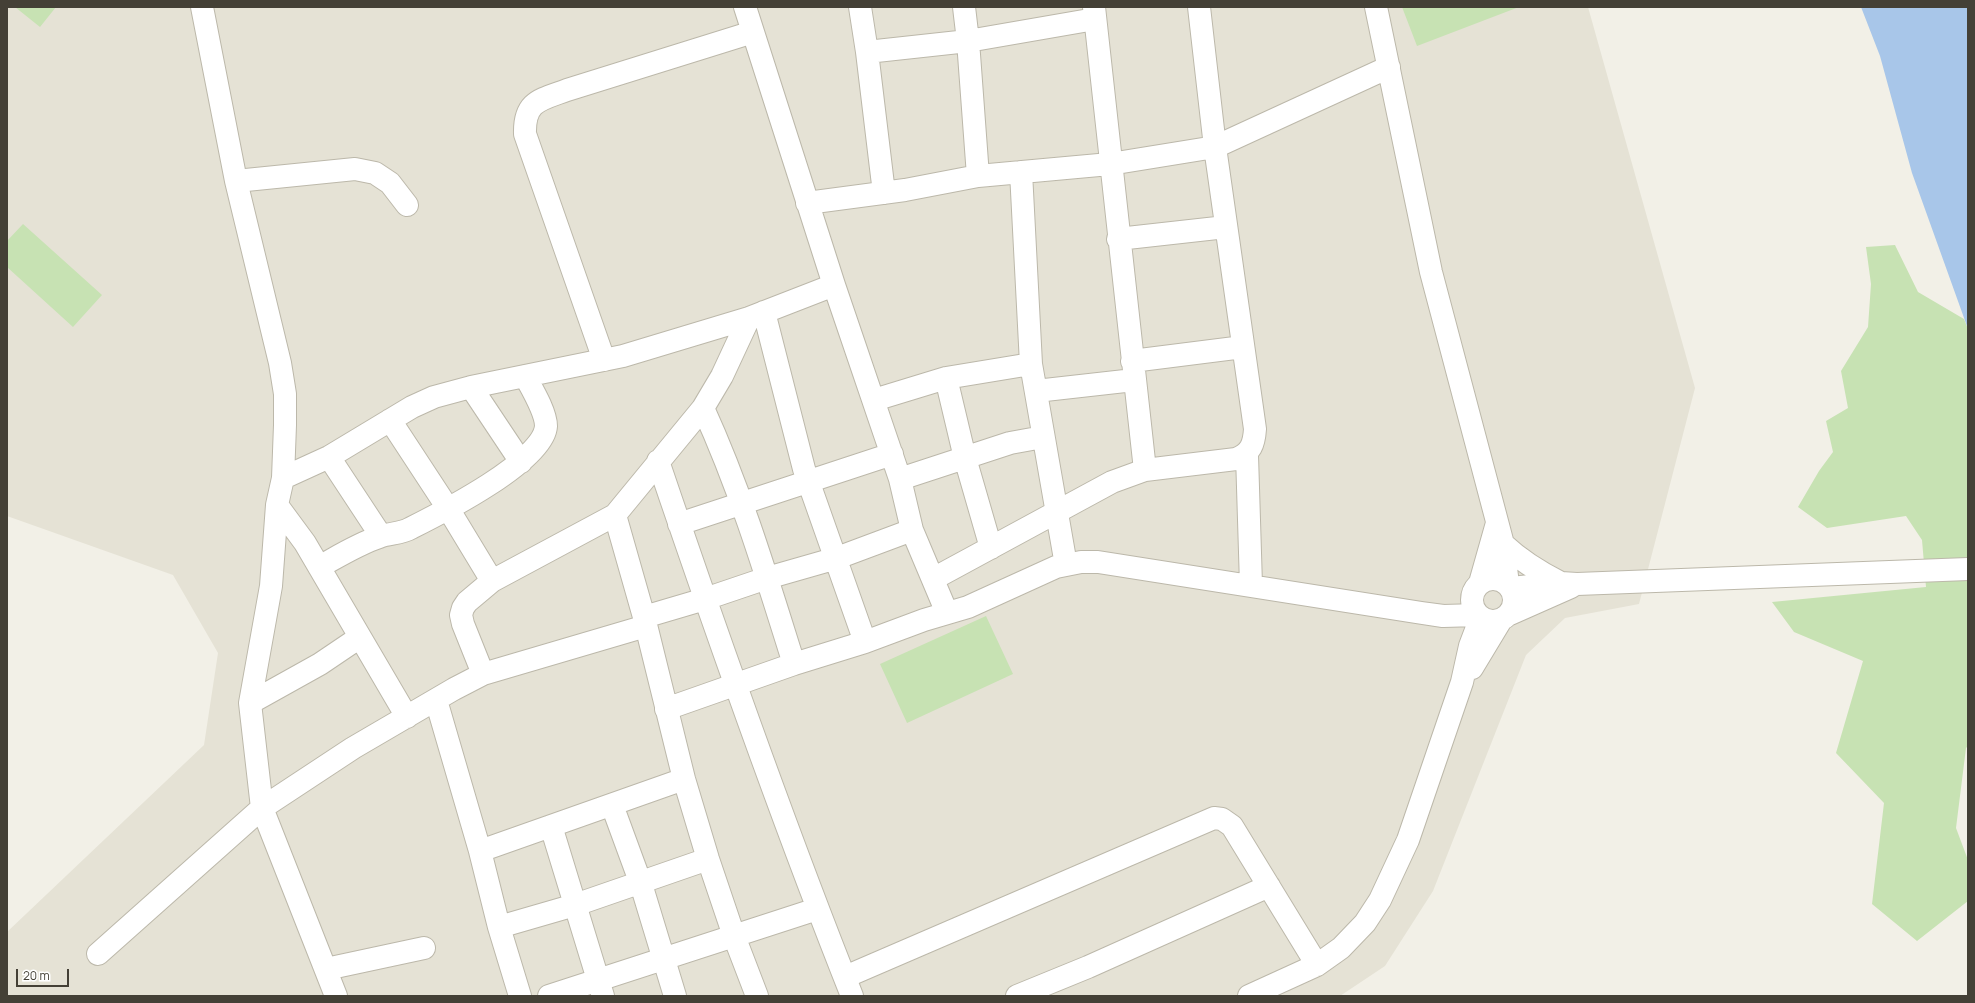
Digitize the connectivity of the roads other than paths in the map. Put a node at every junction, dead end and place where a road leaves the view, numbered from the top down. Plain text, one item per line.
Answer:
1 (202, 7) edge
2 (745, 7) edge
3 (860, 7) edge
4 (964, 7) edge
5 (1199, 7) edge
6 (1376, 7) edge
7 (1094, 13) edge
8 (752, 32) junction
9 (968, 41) junction
10 (867, 52) junction
11 (1389, 67) junction
12 (1215, 147) junction
13 (1110, 164) junction
14 (1021, 172) junction
15 (978, 176) junction
16 (236, 182) junction
17 (884, 193) junction
18 (807, 203) junction
19 (407, 205) dead end
20 (1226, 227) junction
21 (1118, 239) junction
22 (834, 285) junction
23 (756, 315) junction
24 (1243, 347) junction
25 (604, 360) junction
26 (1031, 364) junction
27 (1133, 370) junction
28 (525, 376) junction
29 (946, 378) junction
30 (471, 387) junction
31 (1036, 392) junction
32 (874, 400) junction
33 (703, 408) junction
34 (390, 420) junction
35 (1043, 437) junction
36 (892, 454) junction
37 (1246, 455) junction
38 (330, 457) junction
39 (965, 458) junction
40 (658, 461) junction
41 (521, 462) junction
42 (1145, 470) junction
43 (283, 478) junction
44 (900, 479) junction
45 (809, 483) junction
46 (743, 504) junction
47 (278, 506) junction
48 (449, 510) junction
49 (1057, 512) junction
50 (615, 515) junction
51 (1498, 520) junction
52 (679, 524) junction
53 (912, 530) junction
54 (381, 536) junction
55 (1504, 544) junction
56 (991, 548) junction
57 (837, 558) junction
58 (1066, 565) junction
59 (319, 567) junction
60 (1968, 568) edge
61 (767, 578) junction
62 (934, 580) junction
63 (492, 581) junction
64 (1569, 583) junction
65 (1251, 585) junction
66 (1510, 586) junction
67 (1477, 588) junction
68 (705, 599) junction
69 (947, 613) junction
70 (1422, 613) junction
71 (1492, 616) junction
72 (645, 621) junction
73 (360, 637) junction
74 (865, 642) junction
75 (794, 664) junction
76 (483, 674) junction
77 (736, 685) junction
78 (436, 700) junction
79 (250, 703) junction
80 (666, 709) junction
81 (407, 717) junction
82 (684, 779) junction
83 (612, 805) junction
84 (262, 808) junction
85 (551, 826) junction
86 (480, 851) junction
87 (708, 859) junction
88 (641, 884) junction
89 (1269, 886) junction
90 (575, 905) junction
91 (817, 909) junction
92 (499, 927) junction
93 (734, 936) junction
94 (424, 948) dead end
95 (98, 954) dead end
96 (666, 959) junction
97 (1317, 965) junction
98 (326, 969) junction
99 (600, 988) edge
100 (849, 991) edge
101 (336, 996) edge
102 (520, 996) edge
103 (548, 996) edge
104 (675, 996) edge
105 (757, 996) edge
106 (1017, 996) edge
107 (1249, 996) edge

1 - 16 street
2 - 8 street
3 - 10 street
4 - 9 street
5 - 12 street
6 - 11 street
7 - 9 street
7 - 13 street
8 - 18 street
8 - 25 street
9 - 10 street
9 - 15 street
10 - 17 street
11 - 12 street
11 - 51 street
12 - 13 street
12 - 20 street
13 - 14 street
13 - 21 street
14 - 15 street
14 - 26 street
15 - 17 street
16 - 19 street
16 - 43 street
17 - 18 street
18 - 22 street
20 - 21 street
20 - 24 street
21 - 27 street
22 - 23 street
22 - 32 street
23 - 25 street
23 - 33 street
23 - 45 street
24 - 27 street
24 - 37 street
25 - 28 street
26 - 29 street
26 - 31 street
27 - 31 street
27 - 42 street
28 - 30 street
28 - 41 street
29 - 32 street
29 - 39 street
30 - 34 street
30 - 41 street
31 - 35 street
32 - 36 street
33 - 40 street
33 - 46 street
34 - 38 street
34 - 48 street
35 - 39 street
35 - 49 street
36 - 44 street
36 - 45 street
37 - 42 street
37 - 65 street
38 - 43 street
38 - 54 street
39 - 44 street
39 - 56 street
40 - 50 street
40 - 52 street
41 - 48 street
42 - 49 street
43 - 47 street
44 - 53 street
45 - 46 street
45 - 57 street
46 - 52 street
46 - 61 street
47 - 59 street
47 - 79 street
48 - 54 street
48 - 63 street
49 - 56 street
49 - 58 street
50 - 63 street
50 - 72 street
51 - 55 street
51 - 67 street
52 - 68 street
53 - 57 street
53 - 62 street
54 - 59 street
55 - 64 street
55 - 66 street
56 - 62 street
57 - 61 street
57 - 74 street
58 - 65 street
58 - 69 street
59 - 73 street
60 - 64 street
61 - 68 street
61 - 75 street
62 - 69 street
63 - 76 street
64 - 66 street
64 - 71 street
65 - 70 street
66 - 67 street
66 - 71 street
67 - 70 street
67 - 71 street
68 - 72 street
68 - 77 street
69 - 74 street
70 - 71 street
71 - 97 street
72 - 76 street
72 - 80 street
73 - 79 street
73 - 81 street
74 - 75 street
75 - 77 street
76 - 78 street
77 - 80 street
77 - 91 street
78 - 81 street
78 - 86 street
79 - 84 street
80 - 82 street
81 - 84 street
82 - 83 street
82 - 87 street
83 - 85 street
83 - 88 street
84 - 95 street
84 - 98 street
85 - 86 street
85 - 90 street
86 - 92 street
87 - 88 street
87 - 93 street
88 - 90 street
88 - 96 street
89 - 97 street
89 - 100 street
89 - 106 street
90 - 92 street
90 - 99 street
91 - 93 street
91 - 100 street
92 - 102 street
93 - 96 street
93 - 105 street
94 - 98 street
96 - 99 street
96 - 104 street
97 - 107 street
98 - 101 street
99 - 103 street

